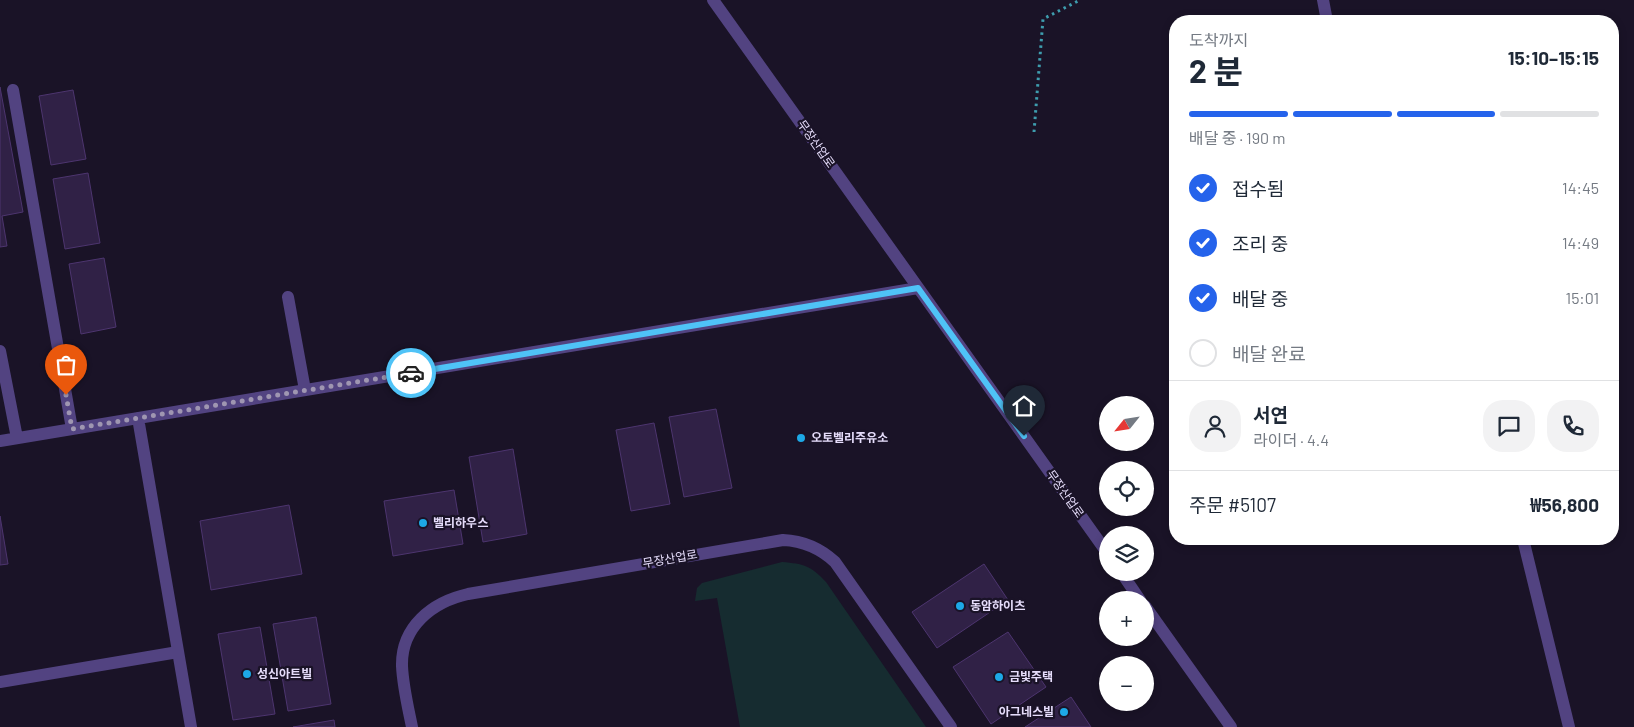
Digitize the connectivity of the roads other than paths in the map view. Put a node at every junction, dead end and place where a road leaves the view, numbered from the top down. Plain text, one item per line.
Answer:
1 (713, 0) edge
2 (1323, 0) edge
3 (1327, 15) edge
4 (13, 90) dead end
5 (918, 288) junction
6 (288, 297) dead end
7 (0, 351) edge
8 (305, 390) junction
9 (138, 418) junction
10 (72, 429) junction
11 (17, 438) junction
12 (0, 441) edge
13 (1099, 541) edge
14 (1525, 545) edge
15 (1154, 619) edge
16 (178, 652) junction
17 (0, 682) edge
18 (191, 727) edge
19 (412, 727) edge
20 (951, 727) edge
21 (1231, 727) edge
22 (1569, 727) edge

1 - 5 street, 무장산업로
2 - 3 street
4 - 10 street
5 - 8 street
5 - 13 street, 무장산업로
6 - 8 street
7 - 11 street
8 - 9 street
9 - 10 street
9 - 16 street
10 - 11 street
11 - 12 street
14 - 22 street
15 - 21 street
16 - 17 street
16 - 18 street
19 - 20 street, 무장산업로

